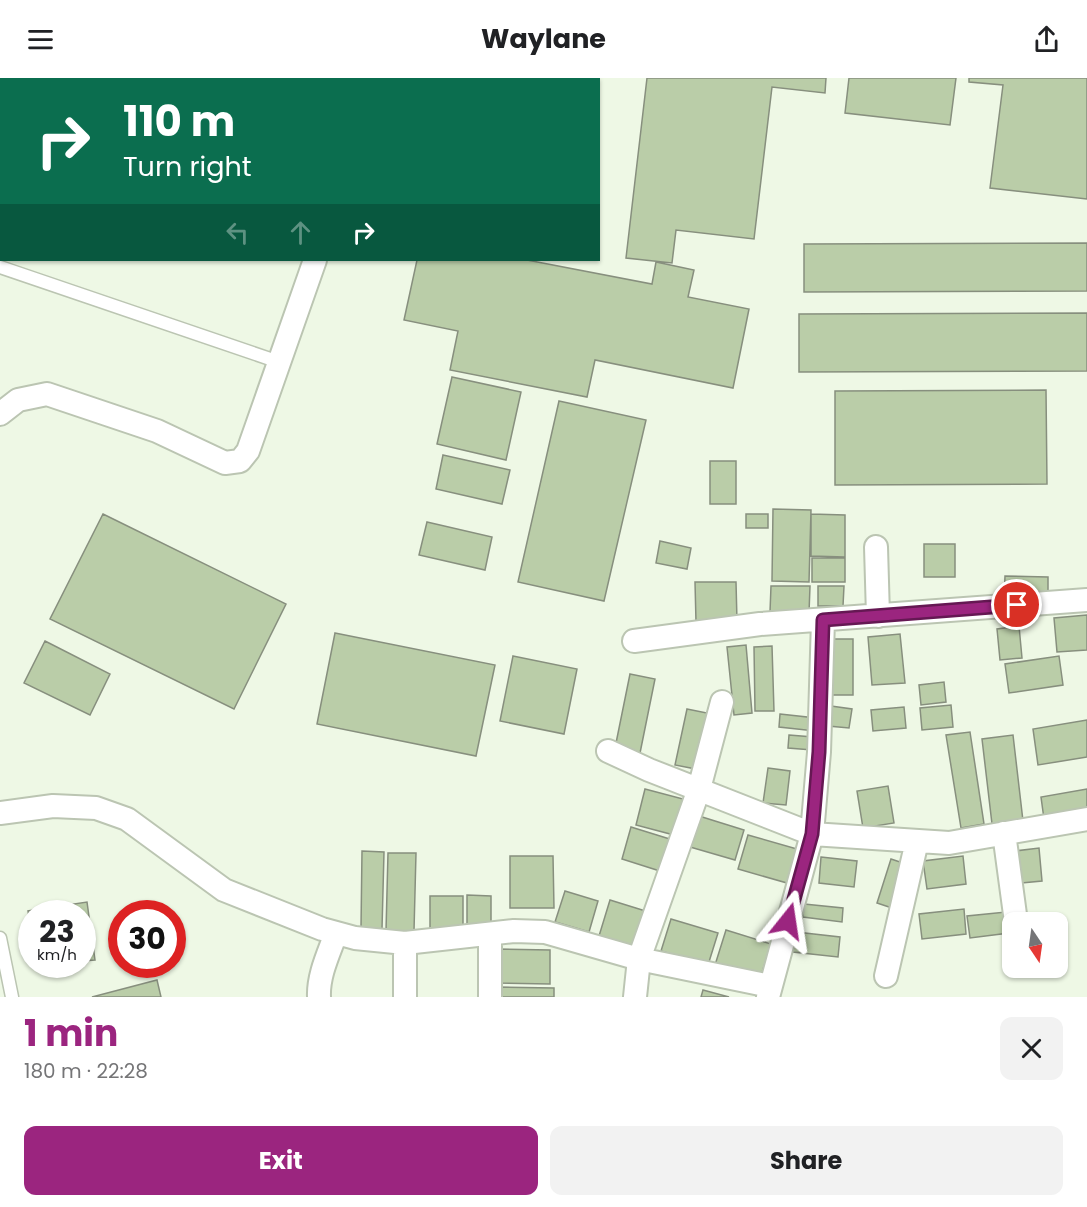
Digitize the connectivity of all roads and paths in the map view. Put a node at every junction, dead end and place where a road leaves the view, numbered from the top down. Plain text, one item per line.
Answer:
1 (315, 261) edge
2 (0, 267) edge
3 (279, 362) junction
4 (0, 414) edge
5 (876, 547) dead end
6 (1087, 600) edge
7 (878, 616) junction
8 (823, 620) junction
9 (634, 641) dead end
10 (722, 702) dead end
11 (608, 751) dead end
12 (699, 789) junction
13 (0, 813) edge
14 (1087, 819) edge
15 (1004, 833) junction
16 (812, 834) junction
17 (917, 841) junction
18 (1015, 912) edge
19 (336, 933) junction
20 (490, 934) junction
21 (0, 938) edge
22 (405, 943) junction
23 (639, 959) junction
24 (886, 976) dead end
25 (769, 992) edge
26 (12, 997) edge
27 (319, 997) edge
28 (405, 997) edge
29 (490, 997) edge
30 (635, 997) edge

1 - 3 street
2 - 3 lane
3 - 4 street
5 - 7 street
6 - 7 street
7 - 8 street
8 - 9 street
8 - 16 street
10 - 12 street
11 - 12 street
12 - 16 street
12 - 23 street
13 - 19 street
14 - 15 street
15 - 17 street
15 - 18 street
16 - 17 street
16 - 25 street
17 - 24 street
19 - 22 street
19 - 27 street
20 - 22 street
20 - 23 street
20 - 29 street
21 - 26 lane
22 - 28 street
23 - 25 street
23 - 30 street

